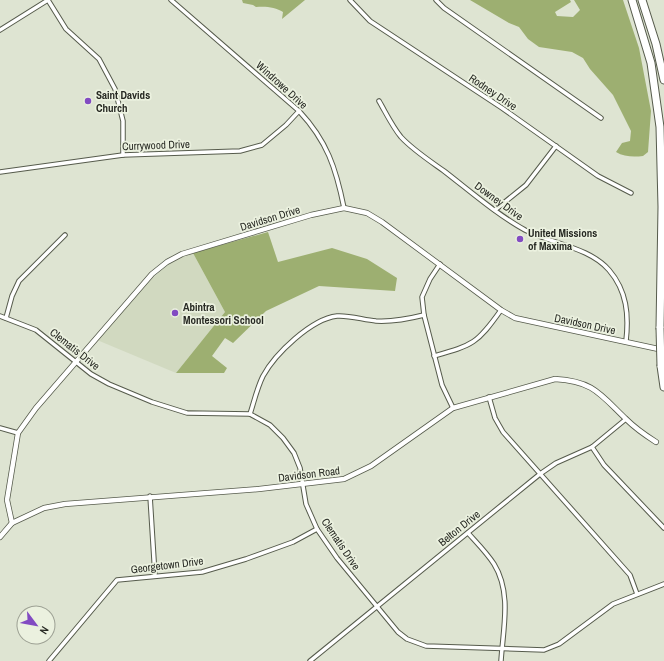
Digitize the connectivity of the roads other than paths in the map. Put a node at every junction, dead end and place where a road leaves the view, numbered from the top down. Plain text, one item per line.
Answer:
1 (48, 0) edge
2 (171, 0) edge
3 (350, 0) edge
4 (436, 0) edge
5 (632, 0) edge
6 (642, 0) edge
7 (0, 30) edge
8 (664, 80) edge
9 (379, 101) dead end
10 (299, 111) junction
11 (601, 118) dead end
12 (556, 146) junction
13 (123, 155) junction
14 (0, 172) edge
15 (630, 193) dead end
16 (344, 208) junction
17 (495, 210) junction
18 (65, 235) dead end
19 (440, 264) junction
20 (501, 310) junction
21 (424, 315) junction
22 (0, 316) edge
23 (6, 318) junction
24 (626, 341) junction
25 (664, 350) edge
26 (434, 356) junction
27 (75, 361) junction
28 (664, 387) edge
29 (489, 396) junction
30 (452, 408) junction
31 (250, 414) junction
32 (626, 420) junction
33 (0, 428) edge
34 (18, 433) junction
35 (656, 442) dead end
36 (592, 447) junction
37 (540, 474) junction
38 (302, 484) junction
39 (150, 496) junction
40 (12, 523) junction
41 (664, 528) edge
42 (317, 529) junction
43 (468, 533) junction
44 (0, 537) edge
45 (155, 576) junction
46 (664, 584) edge
47 (637, 594) junction
48 (376, 608) junction
49 (502, 649) junction
50 (49, 661) edge
51 (310, 661) edge
52 (501, 661) edge

1 - 7 street
1 - 13 street
2 - 10 street, Windrowe Drive
3 - 12 street, Rodney Drive
4 - 11 street
5 - 28 highway, bridge
6 - 8 highway
9 - 17 street, Downey Drive
10 - 13 street, Currywood Drive
10 - 16 street, Windrowe Drive
12 - 15 street, Rodney Drive
12 - 17 street
13 - 14 street, Currywood Drive
16 - 19 street, Davidson Drive
16 - 27 street, Davidson Drive
17 - 24 street, Downey Drive
18 - 23 street
19 - 20 street, Davidson Drive
19 - 21 street
20 - 24 street, Davidson Drive
20 - 26 street
21 - 26 street
21 - 31 street
22 - 23 street, Clematis Drive
23 - 27 street, Clematis Drive
24 - 25 street, Davidson Drive
26 - 30 street
27 - 31 street, Clematis Drive
27 - 34 street, Davidson Drive
29 - 30 street, Davidson Road
29 - 32 street, Davidson Road
29 - 37 street
30 - 38 street, Davidson Road
31 - 38 street, Clematis Drive
32 - 35 street, Davidson Road
32 - 36 street, Belton Drive
33 - 34 street
34 - 40 street, Davidson Drive
36 - 37 street, Belton Drive
36 - 41 street
37 - 43 street, Belton Drive
37 - 47 street
38 - 39 street, Davidson Road
38 - 42 street, Clematis Drive
39 - 40 street, Davidson Road
39 - 45 street
40 - 44 street, Davidson Road
42 - 45 street, Georgetown Drive
42 - 48 street, Clematis Drive
43 - 48 street, Belton Drive
43 - 49 street
45 - 50 street, Georgetown Drive
46 - 47 street, Clematis Drive
47 - 49 street, Clematis Drive
48 - 49 street, Clematis Drive
48 - 51 street, Belton Drive
49 - 52 street

